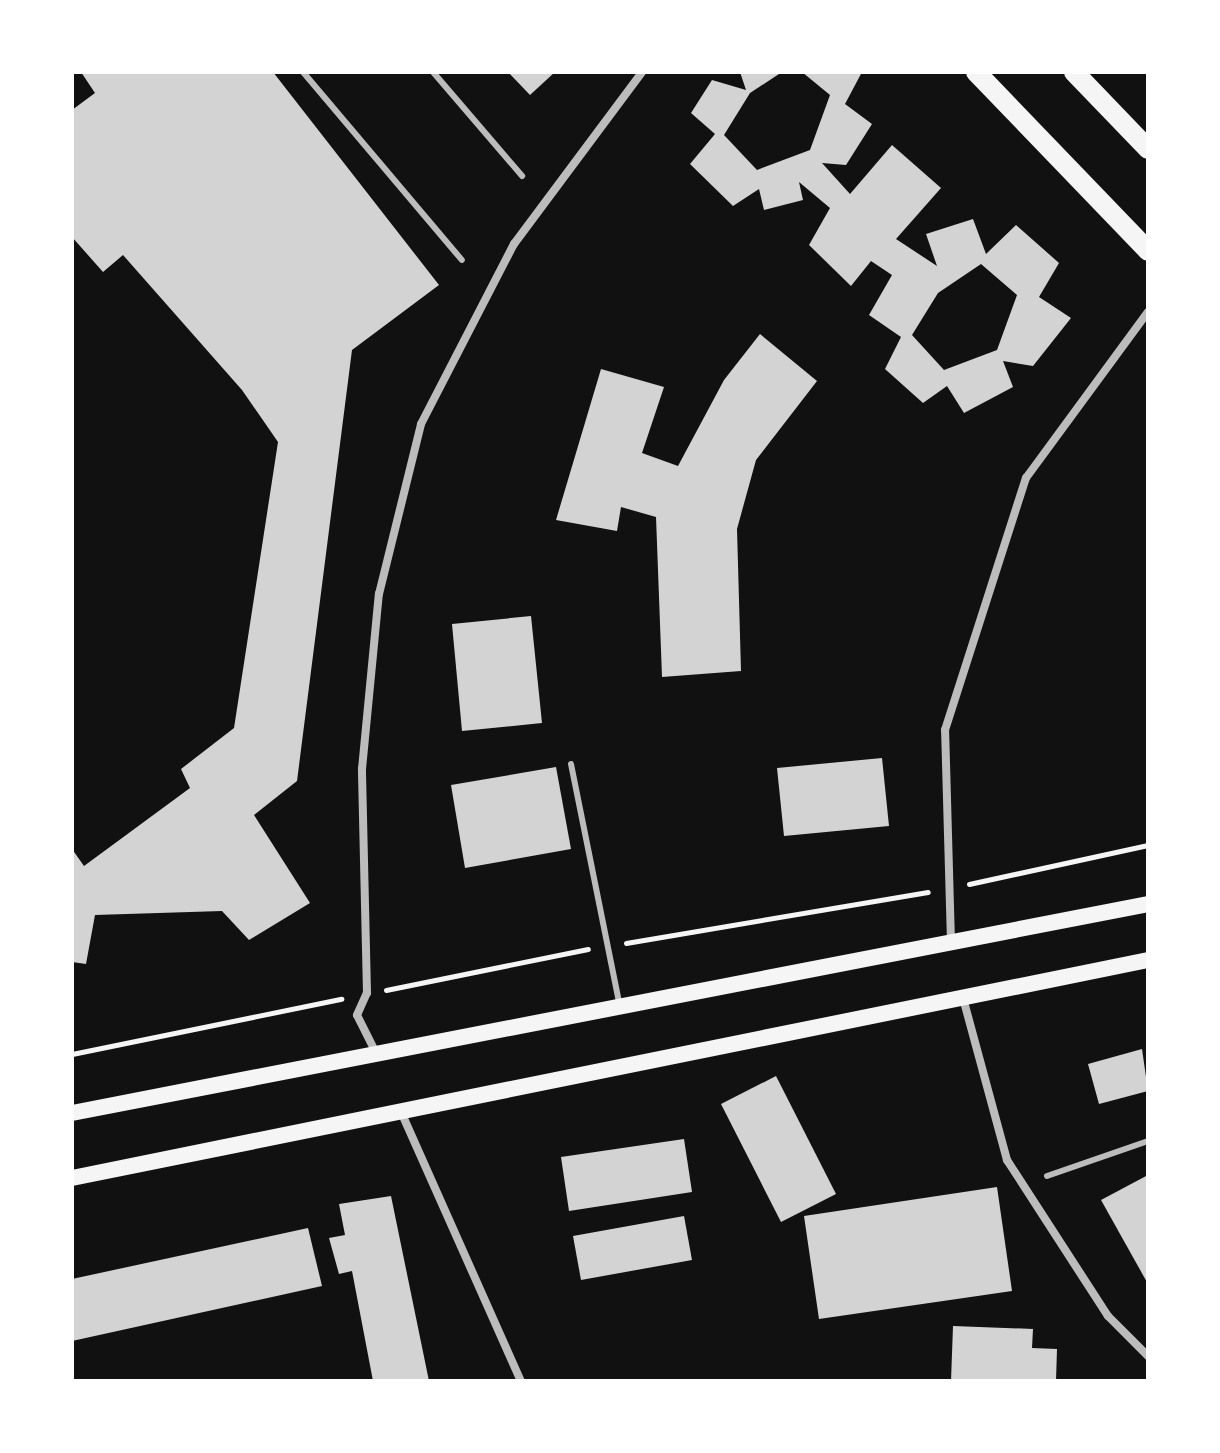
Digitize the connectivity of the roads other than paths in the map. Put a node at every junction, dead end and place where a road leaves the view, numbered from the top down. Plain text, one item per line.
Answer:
1 (303, 72) edge
2 (433, 72) edge
3 (642, 72) edge
4 (976, 72) edge
5 (1074, 72) edge
6 (1148, 149) edge
7 (522, 176) dead end
8 (1148, 251) edge
9 (462, 260) dead end
10 (1148, 312) edge
11 (571, 764) dead end
12 (1148, 904) edge
13 (951, 947) junction
14 (1148, 960) edge
15 (963, 998) junction
16 (621, 1009) junction
17 (377, 1055) junction
18 (72, 1113) edge
19 (402, 1114) junction
20 (1148, 1141) edge
21 (1047, 1176) dead end
22 (72, 1178) edge
23 (1148, 1356) edge
24 (521, 1381) edge

1 - 9 lane
2 - 7 lane
3 - 17 street
4 - 8 main road
5 - 6 main road
10 - 13 street
11 - 16 lane
12 - 13 main road
13 - 16 main road
14 - 15 main road
15 - 19 main road
15 - 23 street
16 - 17 main road
17 - 18 main road
19 - 22 main road
19 - 24 street
20 - 21 lane

